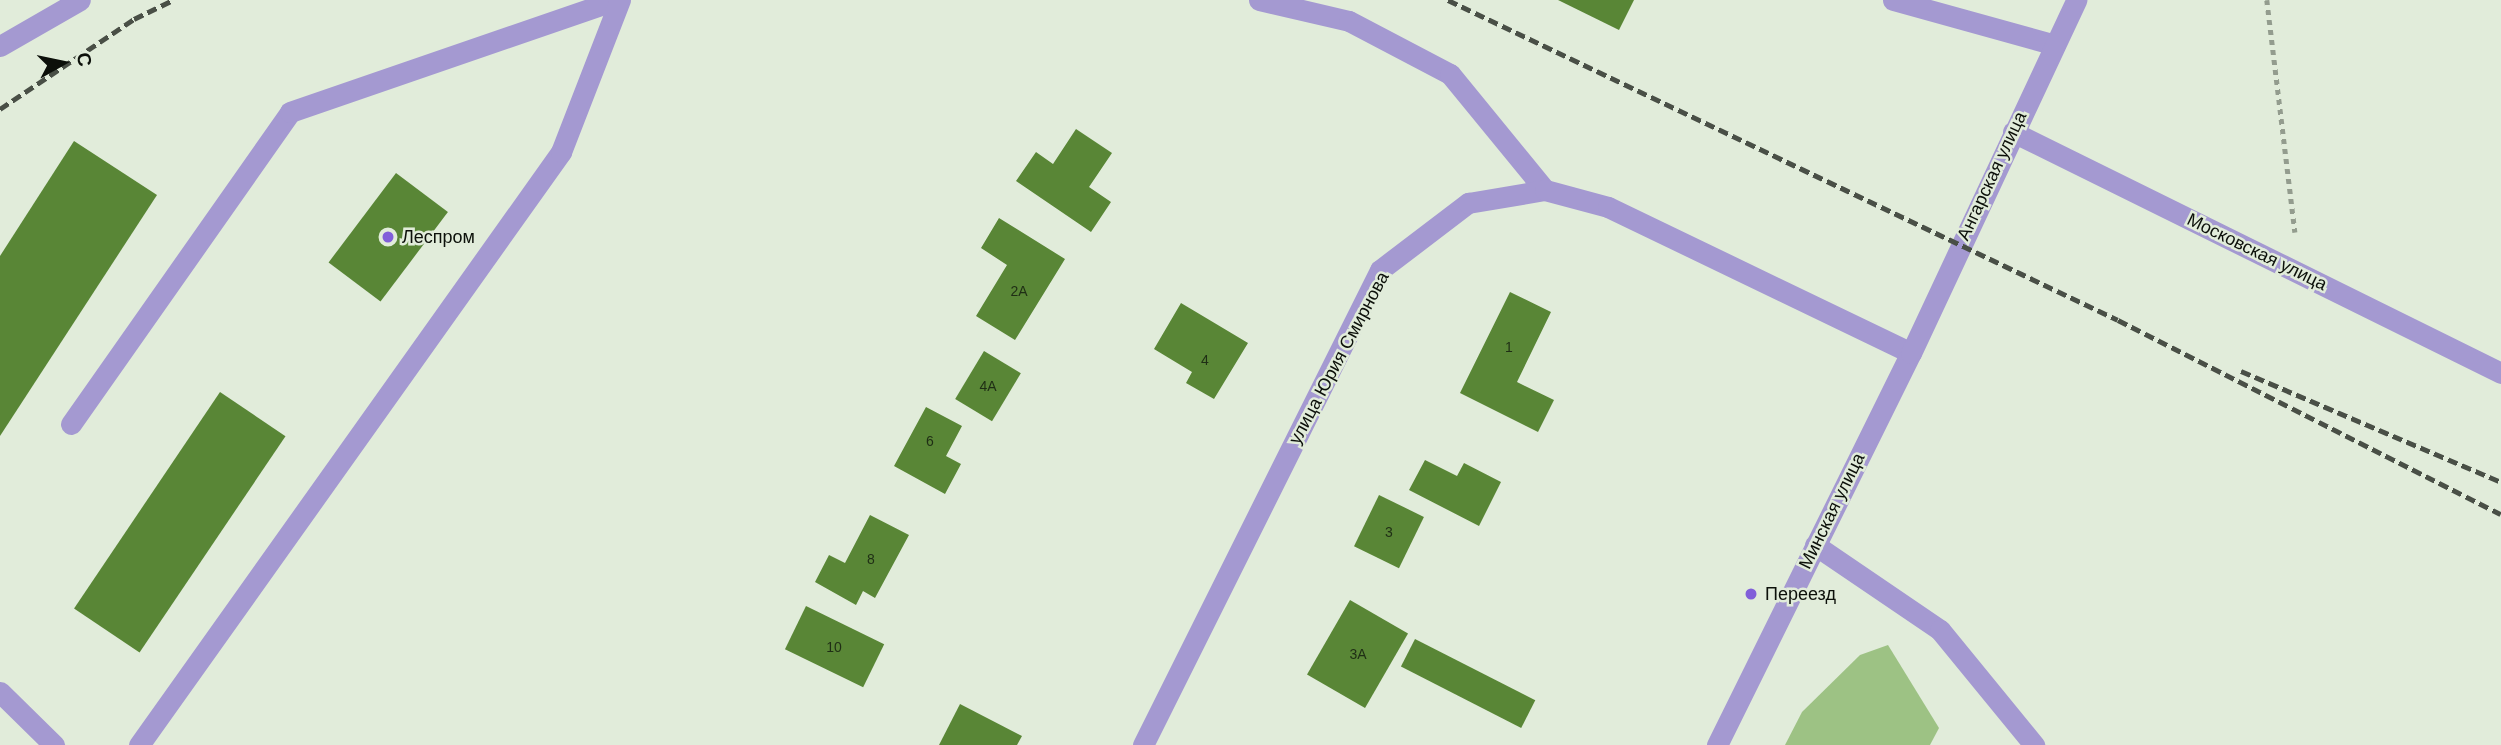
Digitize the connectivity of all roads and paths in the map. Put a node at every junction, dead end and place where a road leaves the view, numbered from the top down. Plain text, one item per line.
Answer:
1 (80, 0) edge
2 (618, 0) edge
3 (1259, 0) edge
4 (1893, 0) edge
5 (2076, 0) edge
6 (2267, 0) edge
7 (2055, 45) junction
8 (0, 46) edge
9 (2013, 132) junction
10 (1545, 190) junction
11 (2295, 232) dead end
12 (1911, 354) junction
13 (2501, 373) edge
14 (71, 424) dead end
15 (1815, 545) junction
16 (0, 692) edge
17 (54, 745) edge
18 (139, 745) edge
19 (1143, 745) edge
20 (1717, 745) edge
21 (2035, 745) edge

1 - 8 street
2 - 14 street
2 - 18 street
3 - 10 street
4 - 7 street
5 - 7 street, Ангарская улица
6 - 11 path
7 - 9 street, Ангарская улица
9 - 12 street, Ангарская улица
9 - 13 street, Московская улица
10 - 12 street, улица Юрия Смирнова
10 - 19 street, улица Юрия Смирнова
12 - 15 street, Минская улица
15 - 20 street, Минская улица
15 - 21 street
16 - 17 street

